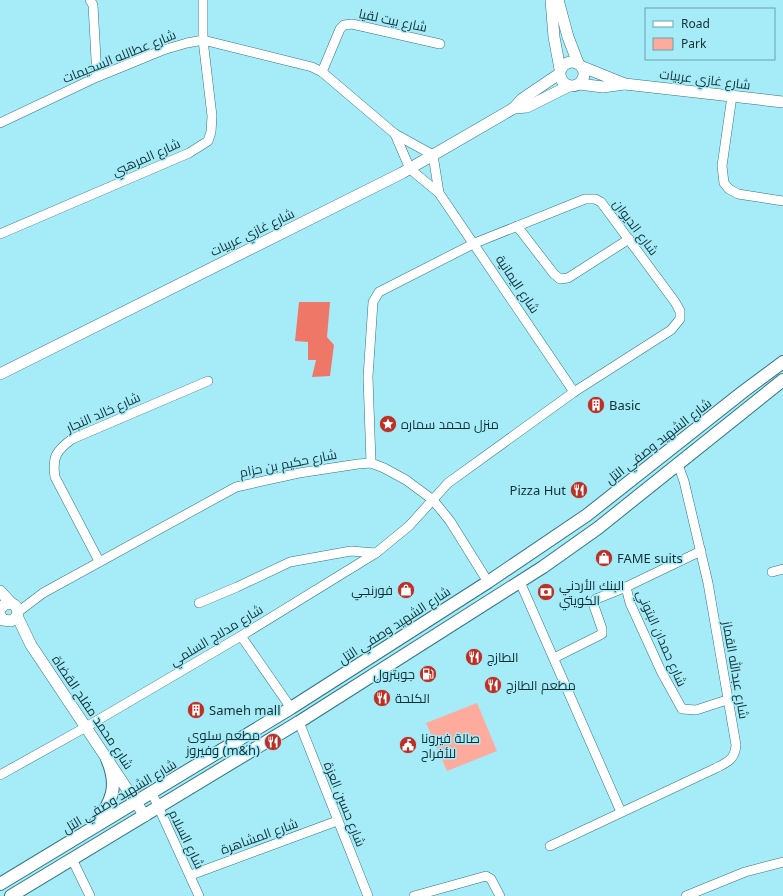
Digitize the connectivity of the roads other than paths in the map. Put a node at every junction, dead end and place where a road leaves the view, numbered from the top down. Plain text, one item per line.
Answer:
1 (90, 0) edge
2 (203, 0) edge
3 (551, 0) edge
4 (558, 0) edge
5 (203, 40) junction
6 (440, 44) dead end
7 (580, 65) junction
8 (560, 71) junction
9 (322, 72) junction
10 (97, 77) junction
11 (625, 84) junction
12 (574, 85) junction
13 (732, 96) junction
14 (783, 102) edge
15 (514, 108) junction
16 (0, 122) edge
17 (395, 134) junction
18 (433, 155) junction
19 (410, 169) junction
20 (439, 193) junction
21 (783, 201) edge
22 (517, 226) junction
23 (0, 234) edge
24 (629, 239) junction
25 (475, 243) junction
26 (783, 362) edge
27 (0, 374) edge
28 (783, 380) edge
29 (208, 381) dead end
30 (574, 392) junction
31 (371, 463) junction
32 (678, 465) junction
33 (433, 500) junction
34 (700, 551) junction
35 (376, 553) junction
36 (99, 561) junction
37 (783, 569) edge
38 (772, 572) dead end
39 (488, 582) junction
40 (520, 582) junction
41 (626, 587) junction
42 (0, 591) edge
43 (199, 603) dead end
44 (7, 612) edge
45 (241, 636) junction
46 (554, 658) junction
47 (727, 700) junction
48 (291, 708) junction
49 (299, 722) junction
50 (86, 727) junction
51 (107, 759) junction
52 (0, 774) edge
53 (152, 793) junction
54 (136, 802) junction
55 (158, 808) junction
56 (621, 812) junction
57 (144, 816) junction
58 (337, 821) junction
59 (90, 829) junction
60 (550, 846) dead end
61 (72, 859) junction
62 (783, 862) edge
63 (191, 875) junction
64 (0, 884) edge
65 (11, 896) edge
66 (90, 896) edge
67 (199, 896) edge
68 (368, 896) edge
69 (414, 896) edge
70 (500, 896) edge
71 (686, 896) edge

1 - 10 street
2 - 5 street, شارع المرهبي
3 - 8 street
4 - 7 street
5 - 9 street, شارع عطالله السحيمات
5 - 10 street, شارع عطالله السحيمات
5 - 23 street, شارع المرهبي
6 - 9 street, شارع بيت لقيا
7 - 8 street
7 - 11 street, شارع غازي عربيات
7 - 12 street
8 - 12 street
8 - 15 street, شارع غازي عربيات
9 - 17 street, شارع عطالله السحيمات
10 - 16 street, شارع عطالله السحيمات
11 - 12 street, شارع غازي عربيات
11 - 13 street, شارع غازي عربيات
12 - 15 street, شارع غازي عربيات
13 - 14 street, شارع غازي عربيات
13 - 21 street
15 - 18 street, شارع غازي عربيات
17 - 18 street, شارع عطالله السحيمات
17 - 19 street, شارع عطالله السحيمات
18 - 19 street, شارع غازي عربيات
18 - 20 street, شارع اليمانية
19 - 20 street, شارع اليمانية
19 - 27 street, شارع غازي عربيات
20 - 25 street, شارع اليمانية
22 - 24 street, شارع الديوان
22 - 24 street
22 - 25 street, شارع الديوان
24 - 30 street, شارع الديوان
25 - 30 street, شارع اليمانية
25 - 31 street, شارع الديوان
26 - 39 main road, شارع الشهيد وصفي التل
28 - 32 main road
29 - 36 street, شارع خالد النجار
30 - 33 street, شارع الديوان
31 - 33 street
31 - 36 street, شارع حكيم بن حزام
32 - 34 street, شارع عبدالله القماز
32 - 40 main road
33 - 35 street, شارع مدلاج السلمي
33 - 39 street
34 - 41 street, شارع حمدان البتوني
34 - 47 street, شارع عبدالله القماز
35 - 43 street
35 - 45 street, شارع مدلاج السلمي
36 - 44 street, شارع حكيم بن حزام
37 - 38 street
39 - 48 main road, شارع الشهيد وصفي التل
40 - 46 street
40 - 49 main road
41 - 46 street
41 - 47 street, شارع حمدان البتوني
42 - 44 street, شارع محمد مفلح القضاة
44 - 50 street, شارع محمد مفلح القضاة
45 - 48 street
45 - 50 street, شارع مدلاج السلمي
46 - 56 street
47 - 56 street, شارع عبدالله القماز
48 - 53 main road, شارع الشهيد وصفي التل
49 - 55 main road
49 - 58 street, شارع حسين العزة
50 - 51 street, شارع محمد مفلح القضاة
50 - 52 street, شارع مدلاج السلمي
51 - 54 street, شارع محمد مفلح القضاة
51 - 59 main road
53 - 54 main road, شارع الشهيد وصفي التل
53 - 55 street, شارع السلام
54 - 57 street, شارع محمد مفلح القضاة
54 - 59 main road, شارع الشهيد وصفي التل
55 - 57 main road
55 - 63 street, شارع السلام
56 - 60 street, شارع عبدالله القماز
57 - 61 main road
58 - 63 street, شارع المشاهرة
58 - 68 street, شارع حسين العزة
59 - 64 main road, شارع الشهيد وصفي التل
61 - 65 main road
61 - 66 street
62 - 71 street
63 - 67 street, شارع السلام
69 - 70 street

